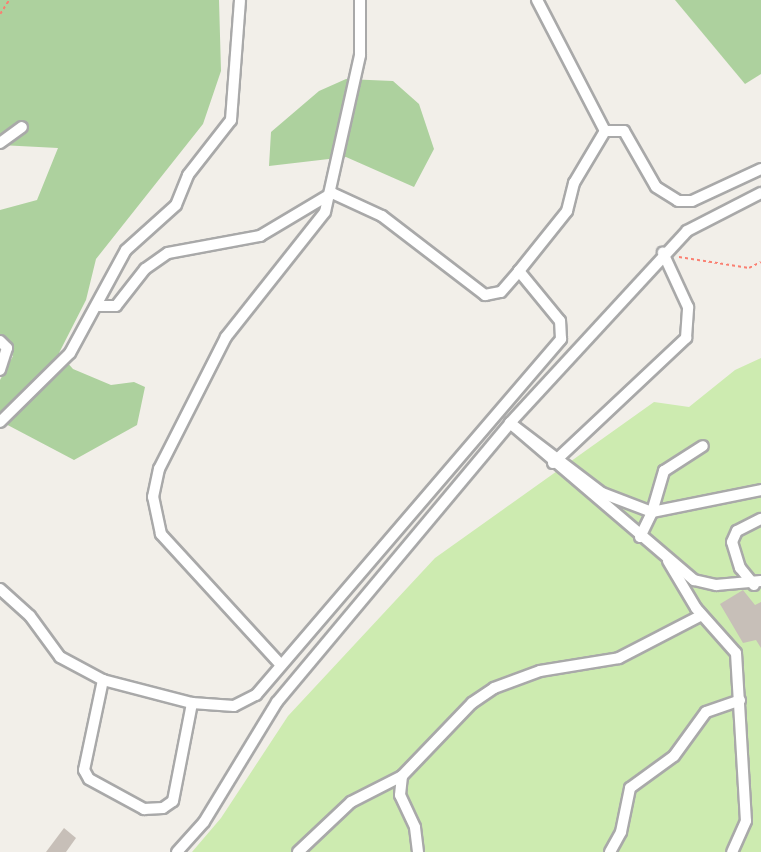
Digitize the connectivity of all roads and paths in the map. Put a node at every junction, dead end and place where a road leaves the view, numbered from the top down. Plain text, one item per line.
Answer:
1 (9, 0) edge
2 (240, 0) edge
3 (360, 0) edge
4 (537, 0) edge
5 (0, 14) edge
6 (605, 131) junction
7 (0, 132) edge
8 (0, 143) edge
9 (761, 169) edge
10 (332, 193) junction
11 (761, 193) edge
12 (663, 253) junction
13 (761, 262) edge
14 (519, 271) junction
15 (99, 306) junction
16 (0, 342) edge
17 (0, 370) edge
18 (0, 422) edge
19 (510, 423) junction
20 (703, 446) dead end
21 (557, 460) junction
22 (761, 490) edge
23 (652, 512) junction
24 (761, 519) edge
25 (640, 537) junction
26 (669, 561) junction
27 (758, 583) edge
28 (0, 589) edge
29 (702, 615) junction
30 (281, 665) junction
31 (103, 680) junction
32 (740, 700) junction
33 (192, 703) junction
34 (402, 776) junction
35 (177, 852) edge
36 (298, 852) edge
37 (418, 852) edge
38 (610, 852) edge
39 (732, 852) edge

1 - 5 path
2 - 15 street
3 - 10 street
4 - 6 street
6 - 9 street
6 - 14 street
7 - 8 street
10 - 14 street
10 - 15 street
10 - 30 street
11 - 12 street
12 - 13 path
12 - 19 street
12 - 21 street
14 - 30 street
15 - 18 street
16 - 17 street
19 - 21 street
19 - 35 street
20 - 23 street
21 - 23 street
21 - 25 street
22 - 23 street
23 - 25 street
24 - 27 street
25 - 26 street
26 - 27 street
26 - 29 street
28 - 31 street
29 - 32 street
29 - 34 street
30 - 33 street
31 - 33 street
31 - 33 street
32 - 38 street
32 - 39 street
34 - 36 street
34 - 37 street

